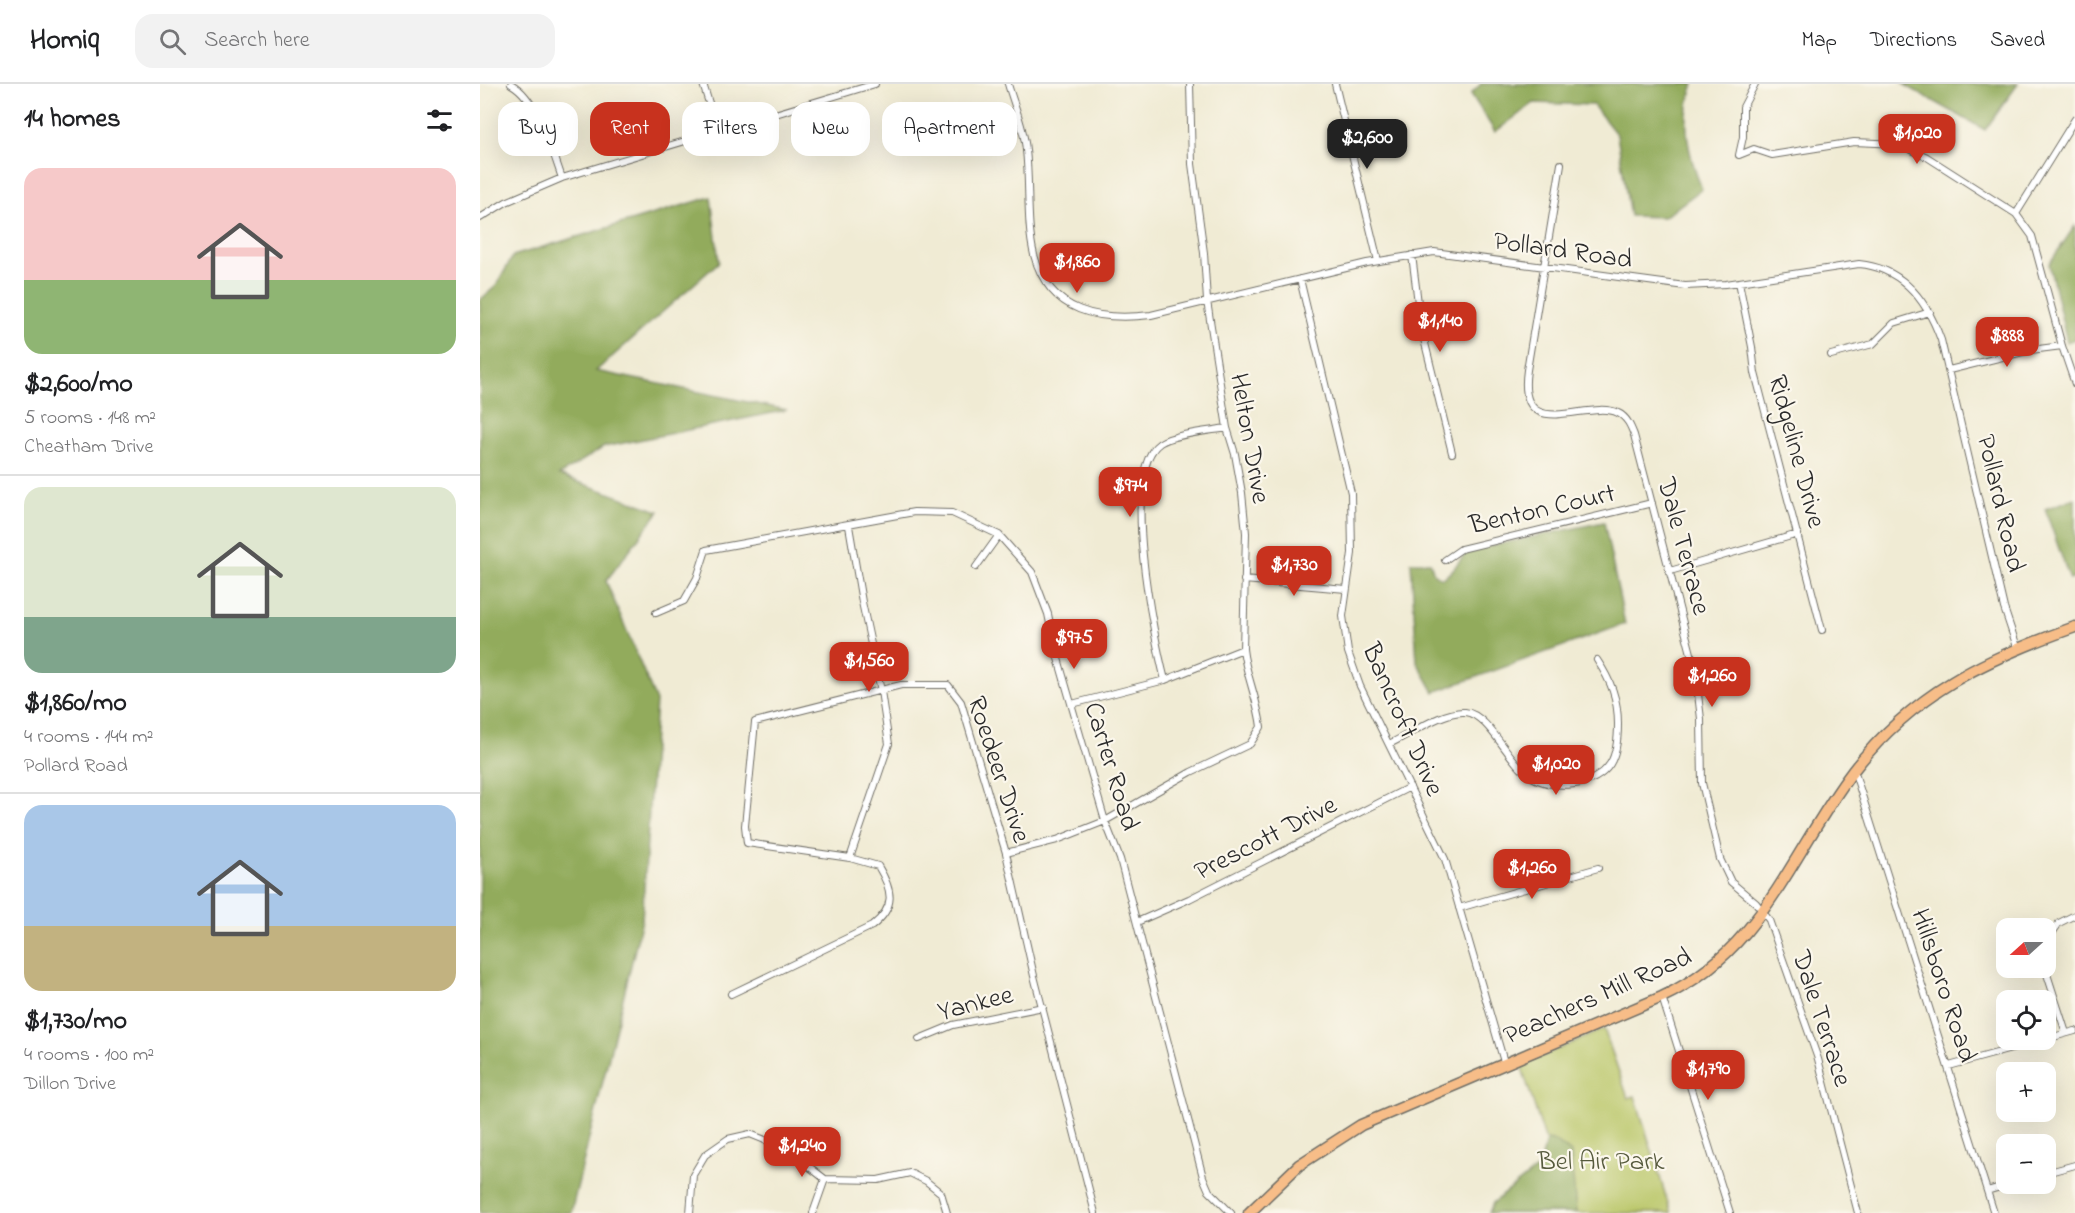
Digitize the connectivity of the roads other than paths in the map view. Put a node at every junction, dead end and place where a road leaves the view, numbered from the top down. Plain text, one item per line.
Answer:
1 (511, 84) edge
2 (703, 84) edge
3 (875, 84) edge
4 (1008, 84) edge
5 (1190, 84) edge
6 (1335, 84) edge
7 (1755, 84) edge
8 (855, 87) edge
9 (709, 102) edge
10 (779, 112) edge
11 (2075, 119) edge
12 (682, 143) edge
13 (1561, 164) dead end
14 (562, 178) junction
15 (2016, 214) junction
16 (480, 218) edge
17 (1413, 255) junction
18 (1378, 261) junction
19 (1543, 268) junction
20 (1300, 279) junction
21 (1739, 282) junction
22 (1207, 302) junction
23 (1930, 312) junction
24 (2062, 346) junction
25 (1831, 355) dead end
26 (1949, 370) junction
27 (2075, 384) edge
28 (1227, 428) junction
29 (1452, 453) dead end
30 (1652, 503) junction
31 (849, 526) junction
32 (1797, 534) junction
33 (999, 535) junction
34 (1445, 560) dead end
35 (976, 567) dead end
36 (1670, 571) junction
37 (1244, 580) junction
38 (1346, 589) junction
39 (656, 613) dead end
40 (2075, 627) edge
41 (1822, 630) dead end
42 (2017, 648) junction
43 (1243, 649) junction
44 (1597, 660) dead end
45 (1165, 680) junction
46 (881, 691) junction
47 (1072, 704) junction
48 (1389, 744) junction
49 (1854, 770) junction
50 (1410, 787) junction
51 (1105, 821) junction
52 (1006, 853) junction
53 (850, 858) junction
54 (1598, 868) dead end
55 (1459, 908) junction
56 (1763, 910) junction
57 (2075, 915) edge
58 (1137, 922) junction
59 (2056, 927) edge
60 (2048, 978) edge
61 (731, 994) dead end
62 (1662, 997) junction
63 (1043, 1007) junction
64 (2075, 1031) edge
65 (2066, 1033) junction
66 (2056, 1036) edge
67 (919, 1039) dead end
68 (2005, 1050) edge
69 (1504, 1062) junction
70 (1948, 1066) junction
71 (2075, 1165) edge
72 (2056, 1170) edge
73 (825, 1179) junction
74 (1996, 1188) edge
75 (1987, 1191) junction
76 (690, 1213) edge
77 (813, 1213) edge
78 (947, 1213) edge
79 (1095, 1213) edge
80 (1231, 1213) edge
81 (1249, 1213) edge
82 (1730, 1213) edge
83 (1858, 1213) edge
84 (1994, 1213) edge

1 - 14 street
2 - 9 street
3 - 8 street
4 - 22 street, Pollard Road
5 - 22 street, Helton Drive
6 - 18 street
7 - 15 street
8 - 10 street
11 - 15 street
12 - 14 street
13 - 19 street, Dale Terrace
14 - 16 street
15 - 24 street
17 - 18 street, Pollard Road
17 - 19 street, Pollard Road
17 - 29 street
18 - 20 street, Pollard Road
19 - 21 street, Pollard Road
19 - 30 street, Dale Terrace
20 - 22 street, Pollard Road
20 - 38 street, Bancroft Drive
21 - 23 street, Pollard Road
21 - 32 street, Ridgeline Drive
22 - 28 street, Helton Drive
23 - 25 street
23 - 26 street, Pollard Road
24 - 26 street
24 - 27 street
26 - 42 street, Pollard Road
28 - 37 street, Helton Drive
28 - 45 street
30 - 34 street, Benton Court
30 - 36 street, Dale Terrace
31 - 33 street, Carter Road
31 - 39 street, Carter Road
31 - 46 street
32 - 36 street
32 - 41 street, Ridgeline Drive
33 - 35 street
33 - 47 street, Carter Road
36 - 56 street, Dale Terrace
37 - 38 street
37 - 43 street, Helton Drive
38 - 48 street, Bancroft Drive
40 - 42 main road, Peachers Mill Road
42 - 49 main road, Peachers Mill Road
43 - 45 street
43 - 51 street, Helton Drive
44 - 48 street
45 - 47 street
46 - 52 street, Roedeer Drive
46 - 53 street
46 - 53 street, Roedeer Drive
47 - 51 street, Carter Road
48 - 50 street, Bancroft Drive
49 - 56 main road, Peachers Mill Road
49 - 70 street, Hillsboro Road
50 - 55 street, Bancroft Drive
50 - 58 street, Prescott Drive
51 - 52 street, Helton Drive
51 - 58 street, Carter Road
52 - 63 street, Roedeer Drive
53 - 61 street, Roedeer Drive
54 - 55 street
55 - 69 street, Bancroft Drive
56 - 62 main road, Peachers Mill Road
56 - 83 street, Dale Terrace
57 - 59 street
58 - 80 street, Carter Road
60 - 65 street
62 - 69 main road, Peachers Mill Road
62 - 82 street
63 - 67 street, Yankee
63 - 79 street, Roedeer Drive
64 - 65 street
65 - 66 street
68 - 70 street
69 - 81 main road, Peachers Mill Road
70 - 75 street, Hillsboro Road
71 - 72 street
73 - 76 street
73 - 77 street
73 - 78 street
74 - 75 street
75 - 84 street, Hillsboro Road

